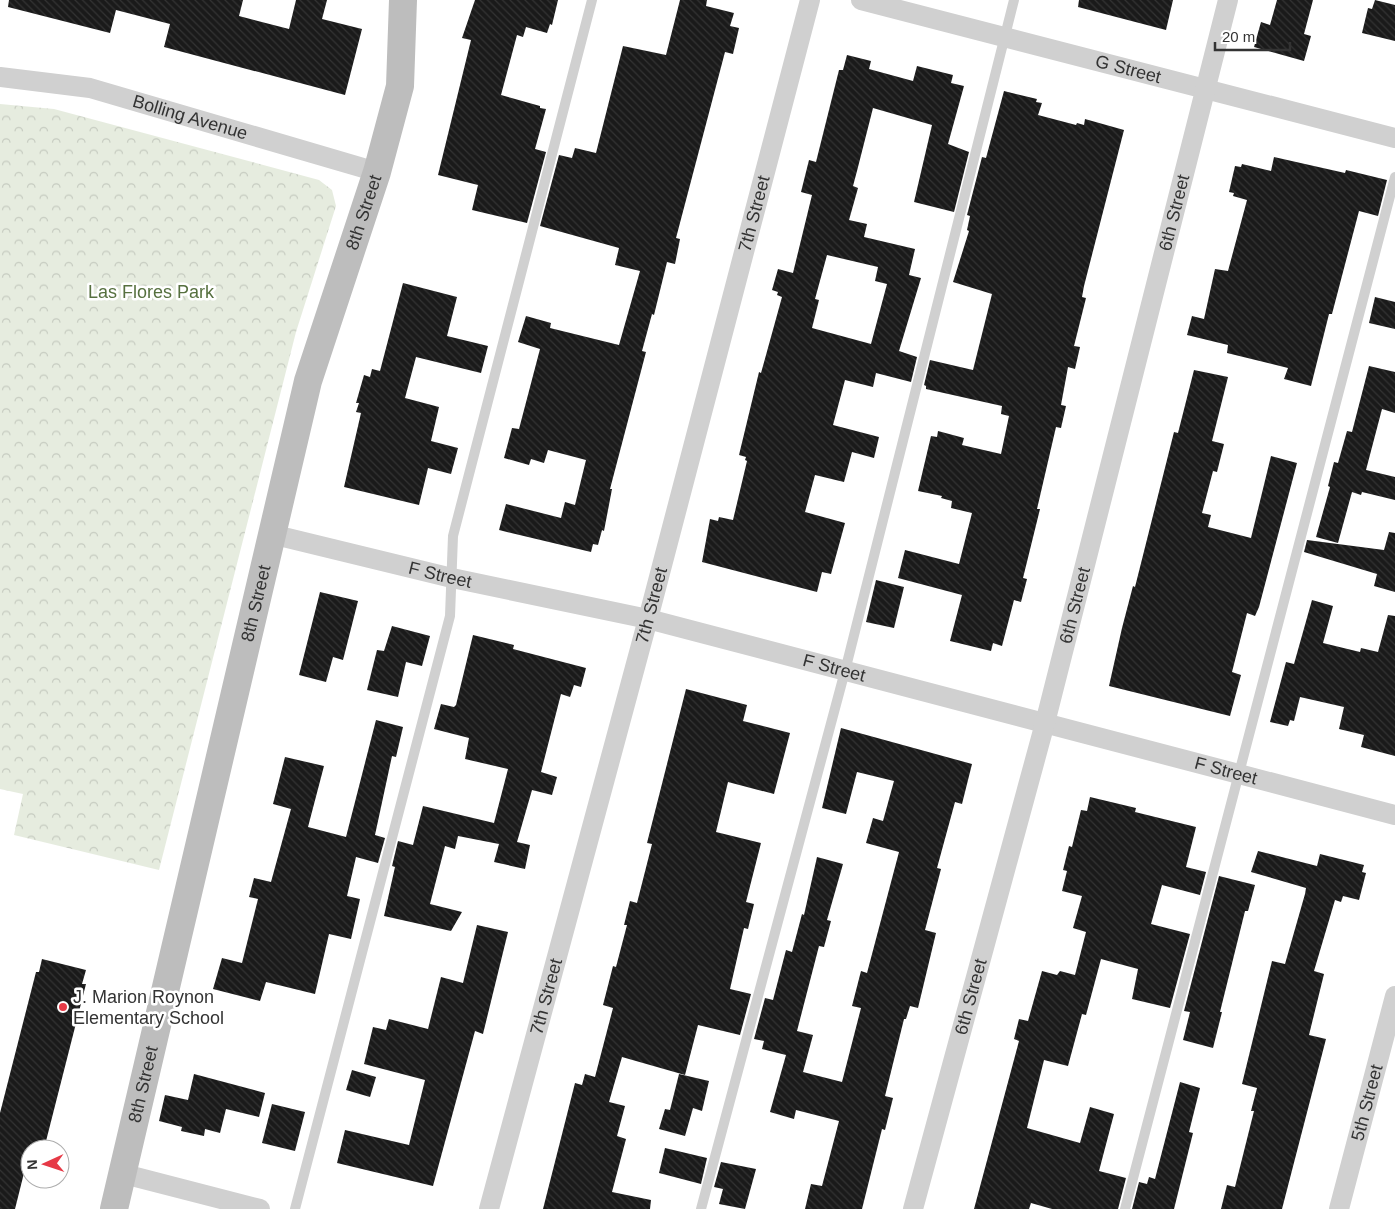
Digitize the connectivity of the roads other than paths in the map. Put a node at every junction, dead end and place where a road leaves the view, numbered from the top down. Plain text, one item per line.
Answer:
1 (403, 0) edge
2 (592, 0) edge
3 (810, 0) edge
4 (861, 0) edge
5 (1014, 0) edge
6 (1228, 0) edge
7 (1004, 38) junction
8 (0, 78) edge
9 (1206, 88) junction
10 (1395, 138) edge
11 (377, 172) junction
12 (1395, 177) edge
13 (271, 534) junction
14 (452, 578) junction
15 (648, 619) junction
16 (845, 671) junction
17 (1044, 724) junction
18 (1240, 775) junction
19 (1395, 815) edge
20 (1395, 996) edge
21 (124, 1174) junction
22 (114, 1209) edge
23 (260, 1209) edge
24 (295, 1209) edge
25 (489, 1209) edge
26 (702, 1209) edge
27 (913, 1209) edge
28 (1126, 1209) edge
29 (1339, 1209) edge

1 - 11 street, 8th Street
2 - 14 lane
3 - 15 street, 7th Street
4 - 7 street, G Street
5 - 7 lane
6 - 9 street, 6th Street
7 - 9 street, G Street
7 - 16 lane
8 - 11 street, Bolling Avenue
9 - 10 street, G Street
9 - 17 street, 6th Street
11 - 13 street, 8th Street
12 - 18 lane
13 - 14 street, F Street
13 - 21 street, 8th Street
14 - 15 street, F Street
14 - 24 lane
15 - 16 street, F Street
15 - 25 street, 7th Street
16 - 17 street, F Street
16 - 26 lane
17 - 18 street, F Street
17 - 27 street, 6th Street
18 - 19 street, F Street
18 - 28 lane
20 - 29 street, 5th Street
21 - 22 street, 8th Street
21 - 23 street

